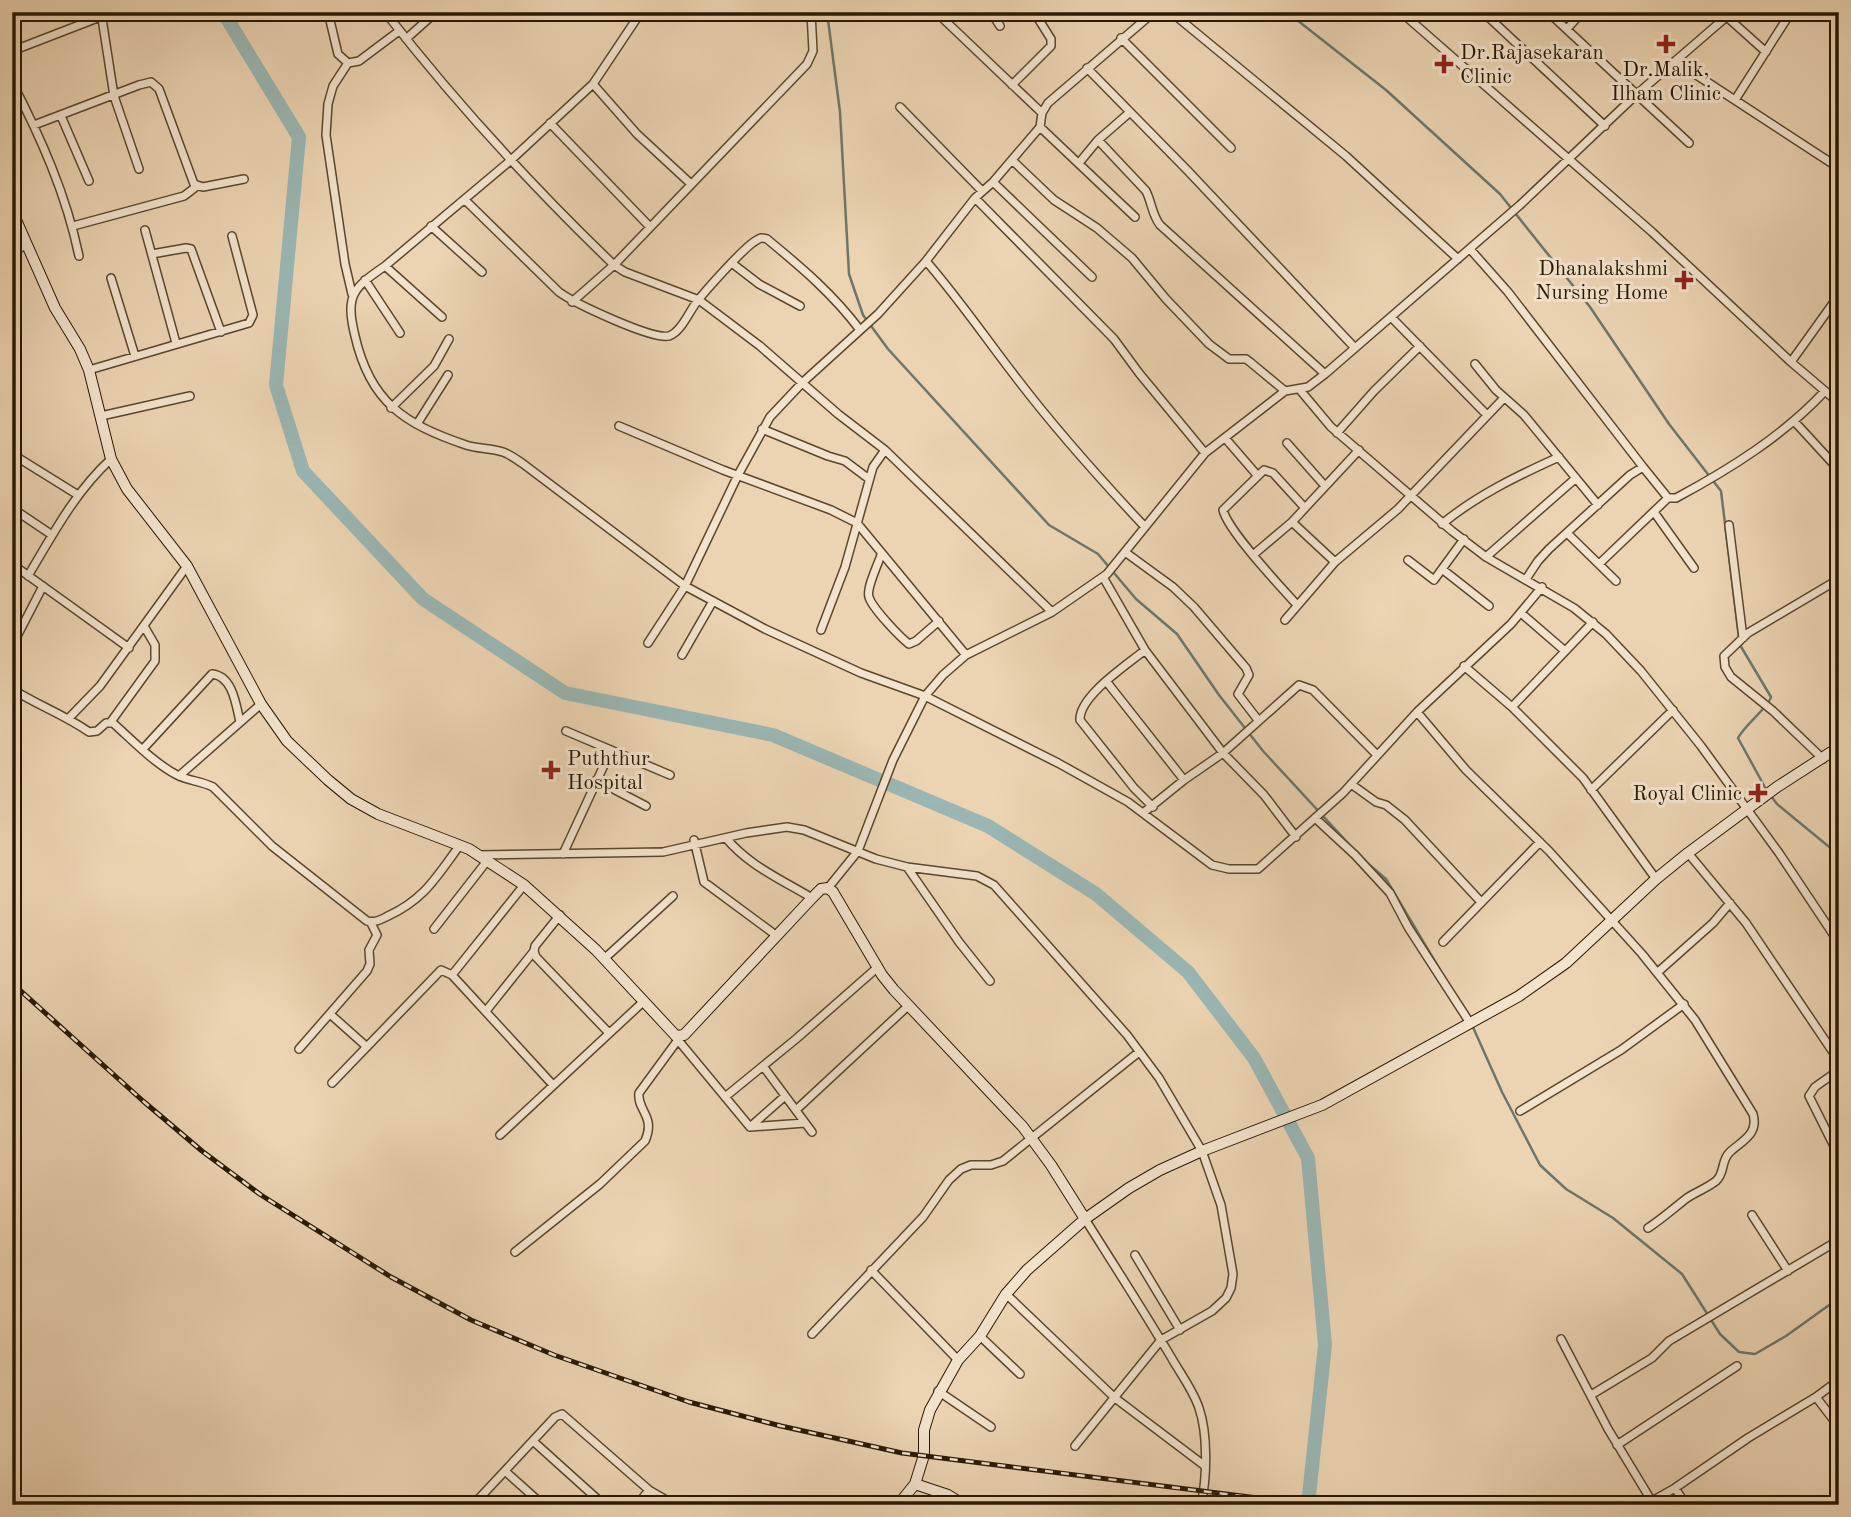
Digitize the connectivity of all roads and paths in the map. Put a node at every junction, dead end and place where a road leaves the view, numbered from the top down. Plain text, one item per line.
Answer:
1 (113, 12) edge
2 (328, 12) edge
3 (385, 12) edge
4 (436, 12) edge
5 (640, 12) edge
6 (811, 12) edge
7 (936, 12) edge
8 (991, 12) edge
9 (1034, 12) edge
10 (1154, 12) edge
11 (1171, 12) edge
12 (1401, 12) edge
13 (1483, 12) edge
14 (1548, 12) edge
15 (1582, 12) edge
16 (1714, 12) edge
17 (1791, 12) edge
18 (101, 14) edge
19 (1727, 16) edge
20 (1000, 26) dead end
21 (1567, 29) junction
22 (399, 31) junction
23 (1121, 38) junction
24 (406, 39) junction
25 (12, 51) edge
26 (1766, 52) junction
27 (1675, 61) junction
28 (348, 63) junction
29 (1087, 68) junction
30 (12, 82) edge
31 (593, 84) junction
32 (1012, 85) junction
33 (1637, 94) junction
34 (114, 96) junction
35 (1735, 100) junction
36 (900, 107) dead end
37 (1042, 113) junction
38 (1129, 113) junction
39 (61, 116) junction
40 (550, 122) junction
41 (34, 125) junction
42 (1605, 126) junction
43 (1040, 127) junction
44 (1098, 139) junction
45 (1689, 143) dead end
46 (1231, 148) dead end
47 (1569, 159) junction
48 (510, 161) junction
49 (1013, 161) junction
50 (1079, 163) junction
51 (1839, 168) edge
52 (139, 169) dead end
53 (244, 179) dead end
54 (89, 181) dead end
55 (993, 183) junction
56 (691, 184) junction
57 (197, 186) junction
58 (982, 191) junction
59 (975, 198) junction
60 (464, 200) junction
61 (12, 211) edge
62 (1135, 217) dead end
63 (73, 226) junction
64 (431, 226) junction
65 (650, 227) junction
66 (145, 230) dead end
67 (232, 236) dead end
68 (26, 245) junction
69 (1470, 248) junction
70 (12, 252) edge
71 (152, 254) junction
72 (79, 256) dead end
73 (1458, 259) junction
74 (926, 261) junction
75 (733, 264) junction
76 (614, 265) junction
77 (385, 266) junction
78 (482, 272) dead end
79 (1092, 276) dead end
80 (111, 278) dead end
81 (365, 280) junction
82 (352, 294) junction
83 (1839, 295) edge
84 (699, 300) junction
85 (572, 302) junction
86 (800, 306) dead end
87 (442, 317) dead end
88 (1391, 317) junction
89 (862, 329) junction
90 (221, 332) junction
91 (400, 333) dead end
92 (449, 339) dead end
93 (176, 343) junction
94 (1420, 345) junction
95 (1355, 348) junction
96 (135, 356) junction
97 (1791, 362) junction
98 (1475, 364) dead end
99 (89, 370) junction
100 (1325, 374) junction
101 (448, 375) dead end
102 (803, 382) junction
103 (1300, 390) junction
104 (1839, 390) edge
105 (1285, 391) junction
106 (1825, 391) junction
107 (190, 396) dead end
108 (1504, 398) junction
109 (1835, 400) edge
110 (391, 408) junction
111 (102, 415) junction
112 (1487, 415) junction
113 (1794, 421) junction
114 (417, 424) junction
115 (619, 426) dead end
116 (762, 429) junction
117 (1337, 433) junction
118 (1225, 438) junction
119 (1287, 443) dead end
120 (885, 450) junction
121 (1359, 450) junction
122 (1205, 453) junction
123 (12, 454) edge
124 (1559, 457) junction
125 (111, 459) junction
126 (1643, 467) junction
127 (1839, 470) edge
128 (738, 475) junction
129 (1257, 475) junction
130 (1576, 478) junction
131 (869, 479) junction
132 (1325, 485) junction
133 (78, 495) junction
134 (1410, 495) junction
135 (1668, 498) junction
136 (1598, 505) junction
137 (12, 508) edge
138 (1305, 508) junction
139 (1654, 512) junction
140 (1292, 522) junction
141 (857, 523) junction
142 (1442, 524) junction
143 (1728, 525) dead end
144 (1145, 527) junction
145 (1567, 533) junction
146 (52, 535) junction
147 (1464, 539) junction
148 (881, 555) junction
149 (1123, 555) junction
150 (1253, 555) junction
151 (1486, 557) junction
152 (1408, 560) dead end
153 (1335, 562) junction
154 (12, 564) edge
155 (1599, 564) junction
156 (187, 566) junction
157 (1694, 568) dead end
158 (1442, 569) junction
159 (28, 576) junction
160 (1105, 576) junction
161 (1526, 579) junction
162 (1839, 579) edge
163 (1616, 581) dead end
164 (43, 586) junction
165 (685, 586) junction
166 (1542, 587) junction
167 (713, 601) junction
168 (1297, 606) junction
169 (1489, 606) dead end
170 (1052, 612) junction
171 (1521, 613) junction
172 (1285, 620) dead end
173 (939, 621) junction
174 (1593, 622) junction
175 (144, 626) junction
176 (821, 629) dead end
177 (1746, 636) junction
178 (648, 643) dead end
179 (12, 646) edge
180 (129, 648) junction
181 (1145, 650) junction
182 (1565, 651) junction
183 (682, 655) dead end
184 (966, 655) junction
185 (1464, 666) junction
186 (1106, 681) junction
187 (12, 689) edge
188 (925, 696) junction
189 (261, 704) junction
190 (1512, 706) junction
191 (1673, 709) junction
192 (1417, 712) junction
193 (69, 718) junction
194 (240, 722) junction
195 (1256, 722) junction
196 (110, 723) junction
197 (566, 731) dead end
198 (1839, 747) edge
199 (143, 749) junction
200 (611, 750) junction
201 (1223, 753) junction
202 (1377, 755) junction
203 (1823, 759) junction
204 (670, 775) dead end
205 (179, 776) junction
206 (596, 780) junction
207 (1184, 780) junction
208 (1351, 784) junction
209 (1591, 790) junction
210 (646, 806) dead end
211 (1153, 807) junction
212 (1747, 809) junction
213 (1143, 813) junction
214 (1314, 820) junction
215 (1296, 837) junction
216 (726, 838) junction
217 (694, 842) junction
218 (1540, 842) junction
219 (460, 845) junction
220 (858, 851) junction
221 (1688, 853) junction
222 (563, 854) junction
223 (483, 858) junction
224 (907, 867) junction
225 (1656, 879) junction
226 (524, 885) junction
227 (828, 888) junction
228 (673, 896) dead end
229 (812, 898) junction
230 (1481, 902) junction
231 (1730, 903) junction
232 (559, 915) junction
233 (1611, 921) junction
234 (371, 923) junction
235 (433, 929) dead end
236 (776, 936) junction
237 (1443, 942) dead end
238 (1839, 943) edge
239 (534, 951) junction
240 (604, 959) junction
241 (878, 967) junction
242 (1658, 972) junction
243 (452, 975) junction
244 (990, 981) dead end
245 (643, 1002) junction
246 (1684, 1004) junction
247 (908, 1006) junction
248 (486, 1011) junction
249 (330, 1014) junction
250 (1466, 1025) junction
251 (609, 1034) junction
252 (679, 1038) junction
253 (367, 1046) junction
254 (299, 1049) dead end
255 (1139, 1052) junction
256 (1839, 1061) edge
257 (763, 1066) junction
258 (1839, 1070) edge
259 (332, 1083) dead end
260 (553, 1085) junction
261 (785, 1096) junction
262 (725, 1097) junction
263 (796, 1110) junction
264 (1520, 1111) dead end
265 (805, 1123) junction
266 (750, 1127) junction
267 (812, 1132) dead end
268 (500, 1135) dead end
269 (1032, 1139) junction
270 (1202, 1151) junction
271 (1839, 1156) edge
272 (1752, 1215) dead end
273 (1085, 1219) junction
274 (1648, 1228) dead end
275 (1839, 1240) edge
276 (515, 1252) dead end
277 (1135, 1255) dead end
278 (871, 1270) junction
279 (1788, 1271) junction
280 (1006, 1294) junction
281 (1180, 1329) junction
282 (812, 1334) dead end
283 (980, 1336) junction
284 (1561, 1339) dead end
285 (1161, 1340) junction
286 (958, 1360) junction
287 (1737, 1366) dead end
288 (1020, 1374) dead end
289 (1839, 1380) edge
290 (938, 1391) junction
291 (1591, 1395) junction
292 (1816, 1397) junction
293 (1115, 1398) junction
294 (991, 1427) dead end
295 (1839, 1427) edge
296 (533, 1441) junction
297 (1617, 1445) junction
298 (1075, 1446) dead end
299 (1205, 1466) junction
300 (505, 1471) junction
301 (915, 1484) junction
302 (1675, 1488) junction
303 (649, 1490) junction
304 (1648, 1502) edge
305 (669, 1503) edge
306 (473, 1505) edge
307 (543, 1505) edge
308 (604, 1505) edge
309 (636, 1505) edge
310 (898, 1505) edge
311 (964, 1505) edge
312 (1201, 1505) edge
313 (1686, 1505) edge

1 - 18 street
2 - 28 street
3 - 22 street
4 - 24 street
5 - 31 street
6 - 56 street
7 - 32 street
8 - 20 street
9 - 32 street
10 - 23 street
11 - 73 street
12 - 47 street
13 - 42 street
14 - 21 street
15 - 21 street
16 - 19 street
17 - 26 street
18 - 25 street
18 - 34 street
19 - 26 street
19 - 27 street
21 - 33 street
22 - 24 street
22 - 28 street
23 - 29 street
23 - 46 street
24 - 48 street
26 - 35 street
27 - 33 street
27 - 35 street
28 - 82 street
29 - 37 street
29 - 38 street
30 - 41 street
31 - 40 street
31 - 56 street
32 - 37 street
33 - 42 street
33 - 45 street
34 - 39 street
34 - 52 street
34 - 57 street
35 - 51 street
36 - 58 street
37 - 43 street
38 - 44 street
38 - 95 street
39 - 41 street
39 - 54 street
40 - 48 street
40 - 65 street
41 - 63 street
42 - 47 street
43 - 49 street
43 - 50 street
44 - 50 street
44 - 100 street
47 - 69 street
47 - 97 street
48 - 60 street
48 - 76 street
49 - 55 street
49 - 105 street
50 - 62 street
53 - 57 street
55 - 58 street
55 - 79 street
56 - 65 street
57 - 63 street
58 - 59 street
59 - 74 street
59 - 122 street
60 - 64 street
60 - 85 street
61 - 68 street
63 - 72 street
64 - 77 street
64 - 78 street
65 - 76 street
66 - 71 street
67 - 90 street
68 - 70 street
68 - 99 street
69 - 73 street
69 - 126 street
71 - 90 street
71 - 93 street
73 - 88 street
74 - 89 street
74 - 144 street
75 - 84 street
75 - 86 street
75 - 89 street
76 - 84 street
76 - 85 street
77 - 81 street
77 - 87 street
80 - 96 street
81 - 82 street
81 - 91 street
82 - 110 street
83 - 97 street
84 - 85 street
84 - 102 street
88 - 94 street
88 - 95 street
89 - 102 street
90 - 93 street
92 - 110 street
93 - 96 street
94 - 112 street
94 - 117 street
95 - 100 street
96 - 99 street
97 - 106 street
98 - 108 street
99 - 111 street
100 - 103 street
101 - 114 street
102 - 116 street
102 - 120 street
103 - 105 street
103 - 117 street
104 - 109 street
105 - 118 street
106 - 109 street
106 - 113 street
107 - 111 street
108 - 112 street
108 - 124 street
110 - 114 street
111 - 125 street
112 - 134 street
113 - 127 street
113 - 135 street
114 - 165 street
115 - 128 street
116 - 128 street
116 - 131 street
117 - 121 street
118 - 122 street
118 - 129 street
119 - 132 street
120 - 131 street
120 - 170 street
121 - 132 street
121 - 134 street
122 - 144 street
123 - 133 street
124 - 130 street
124 - 142 street
125 - 133 street
125 - 156 street
126 - 135 street
126 - 136 street
128 - 141 street
128 - 165 street
129 - 138 street
129 - 150 street
130 - 136 street
130 - 151 street
131 - 141 street
132 - 138 street
133 - 146 street
134 - 142 street
134 - 153 street
135 - 139 street
136 - 145 street
137 - 146 street
138 - 140 street
139 - 155 street
139 - 157 street
140 - 150 street
140 - 153 street
141 - 148 street
141 - 176 street
142 - 147 street
143 - 177 street
144 - 149 street
145 - 155 street
145 - 161 street
146 - 159 street
147 - 151 street
147 - 158 street
148 - 173 street
148 - 173 street
149 - 160 street
149 - 195 street
150 - 168 street
151 - 161 street
152 - 158 street
153 - 168 street
154 - 159 street
155 - 163 street
156 - 175 street
156 - 189 street
158 - 169 street
159 - 164 street
160 - 170 street
160 - 181 street
161 - 166 street
162 - 177 street
164 - 179 street
164 - 180 street
165 - 167 street
165 - 178 street
166 - 171 street
166 - 174 street
167 - 183 street
167 - 188 street
168 - 172 street
170 - 184 street
171 - 182 street
171 - 185 street
173 - 184 street
174 - 182 street
174 - 191 street
175 - 180 street
175 - 196 street
177 - 203 street
180 - 193 street
181 - 186 street
181 - 201 street
182 - 190 street
184 - 188 street
185 - 190 street
185 - 192 street
186 - 207 street
186 - 211 street
187 - 193 street
188 - 213 street
188 - 220 street
189 - 194 street
189 - 219 street
190 - 209 street
191 - 209 street
191 - 212 street
192 - 202 street
192 - 218 street
193 - 196 street
194 - 199 street
194 - 205 street
195 - 201 street
195 - 202 street
196 - 199 street
197 - 200 street
198 - 203 street
199 - 205 street
200 - 204 street
200 - 206 street
201 - 207 street
201 - 215 street
202 - 208 street
203 - 212 street
205 - 234 street
206 - 210 street
206 - 222 street
207 - 211 street
208 - 214 street
208 - 230 street
209 - 225 street
211 - 213 street
212 - 221 street
212 - 238 street
213 - 215 street
214 - 215 street
214 - 250 street
216 - 217 street
216 - 220 street
216 - 229 street
217 - 222 street
217 - 236 street
218 - 230 street
218 - 233 street
219 - 223 street
219 - 234 street
220 - 224 street
220 - 227 street
221 - 225 street
221 - 231 street
222 - 223 street
223 - 226 street
223 - 235 street
224 - 244 street
224 - 255 street
225 - 233 street
226 - 232 street
226 - 243 street
227 - 229 street
227 - 241 street
228 - 240 street
229 - 236 street
230 - 237 street
231 - 242 street
231 - 256 street
232 - 239 street
232 - 240 street
233 - 242 street
233 - 250 street
234 - 249 street
236 - 252 street
239 - 248 street
239 - 251 street
240 - 245 street
241 - 247 street
241 - 257 street
242 - 246 street
243 - 248 street
243 - 253 street
245 - 251 street
245 - 252 street
246 - 264 street
246 - 274 street
247 - 263 street
247 - 269 street
248 - 260 street
249 - 253 street
249 - 254 street
250 - 270 street
251 - 260 street
252 - 262 street
252 - 276 street
253 - 259 street
255 - 269 street
255 - 270 street
257 - 261 street
257 - 262 street
258 - 271 street
260 - 268 street
261 - 263 street
261 - 266 street
262 - 266 street
263 - 265 street
265 - 266 street
265 - 267 street
269 - 273 street
269 - 278 street
270 - 273 street
270 - 281 street
272 - 279 street
273 - 280 street
273 - 285 street
275 - 279 street
277 - 281 street
278 - 282 street
278 - 286 street
279 - 291 street
280 - 283 street
280 - 293 street
281 - 285 street
283 - 286 street
283 - 288 street
284 - 291 street
285 - 293 street
285 - 299 street
286 - 290 street
287 - 297 street
289 - 292 street
290 - 294 street
290 - 301 street
291 - 297 street
292 - 295 street
292 - 302 street
293 - 298 street
293 - 299 street
296 - 300 street
296 - 303 street
296 - 308 street
297 - 304 street
299 - 312 street
300 - 306 street
300 - 307 street
301 - 310 street
301 - 311 street
302 - 304 street
302 - 313 street
303 - 305 street
303 - 309 street

